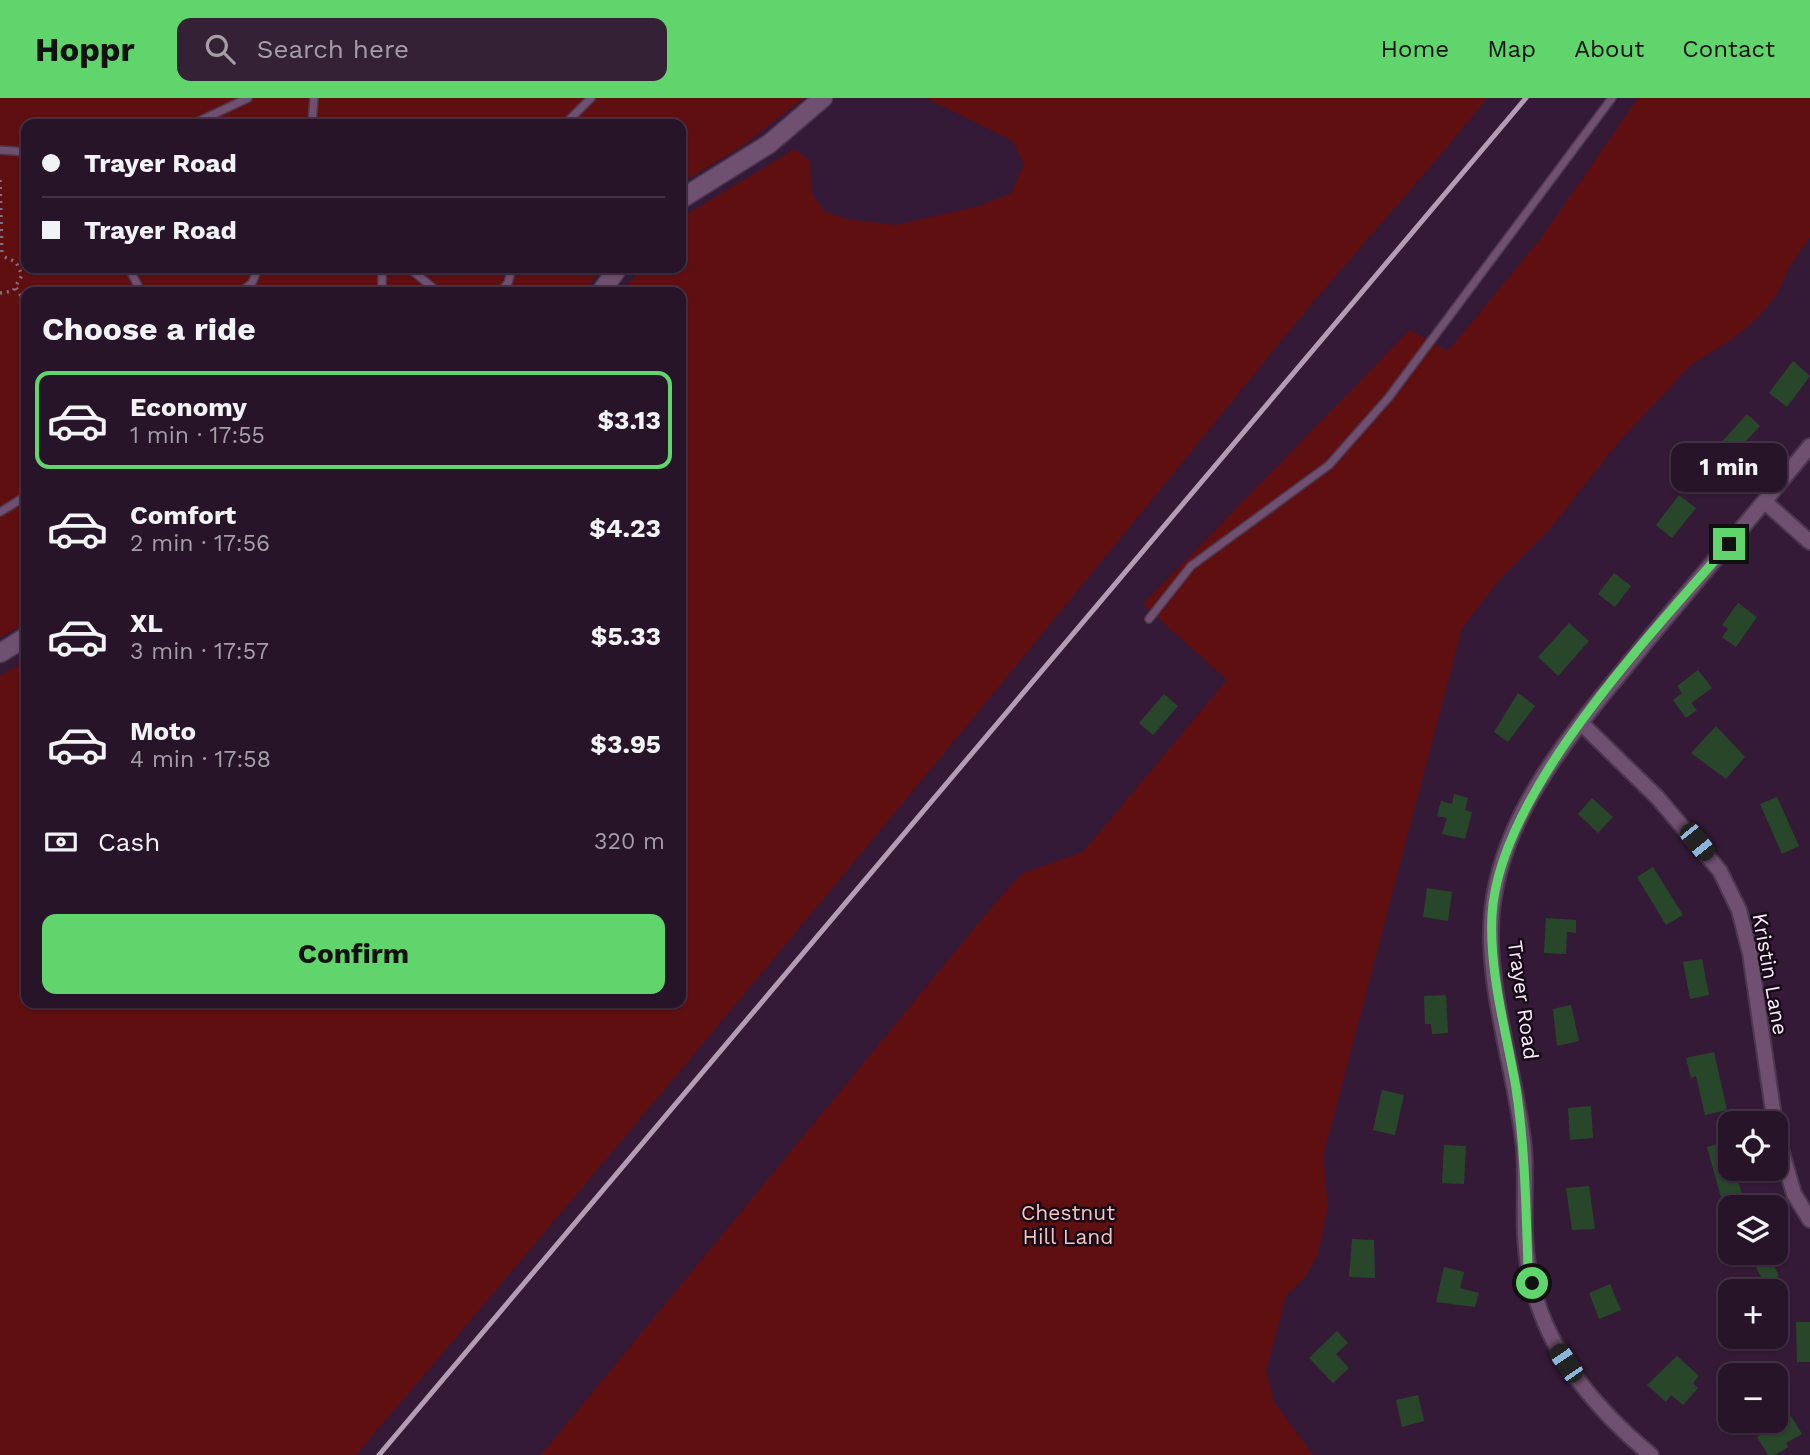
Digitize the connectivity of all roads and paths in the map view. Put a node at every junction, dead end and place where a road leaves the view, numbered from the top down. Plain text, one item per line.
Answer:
1 (248, 98) edge
2 (314, 98) edge
3 (591, 98) edge
4 (822, 98) edge
5 (1612, 98) edge
6 (205, 119) edge
7 (312, 119) edge
8 (570, 119) edge
9 (0, 150) edge
10 (21, 152) edge
11 (0, 180) edge
12 (686, 196) edge
13 (1, 256) edge
14 (415, 273) edge
15 (432, 287) edge
16 (16, 288) junction
17 (0, 293) edge
18 (21, 296) edge
19 (1810, 446) edge
20 (21, 499) edge
21 (1765, 502) junction
22 (0, 512) edge
23 (1810, 542) edge
24 (1149, 619) dead end
25 (21, 640) edge
26 (0, 653) edge
27 (1581, 723) junction
28 (1773, 1111) edge
29 (1788, 1173) edge
30 (1810, 1220) edge
31 (1651, 1455) edge

1 - 6 lane
2 - 7 lane
3 - 8 lane
4 - 12 street
5 - 24 lane
9 - 10 lane
11 - 13 path
13 - 16 path
14 - 15 lane
16 - 17 path
16 - 18 path
19 - 21 street, Trayer Road
20 - 22 lane
21 - 23 street
21 - 27 street, Trayer Road
25 - 26 street
27 - 28 street, Kristin Lane
27 - 31 street, Trayer Road
29 - 30 street

